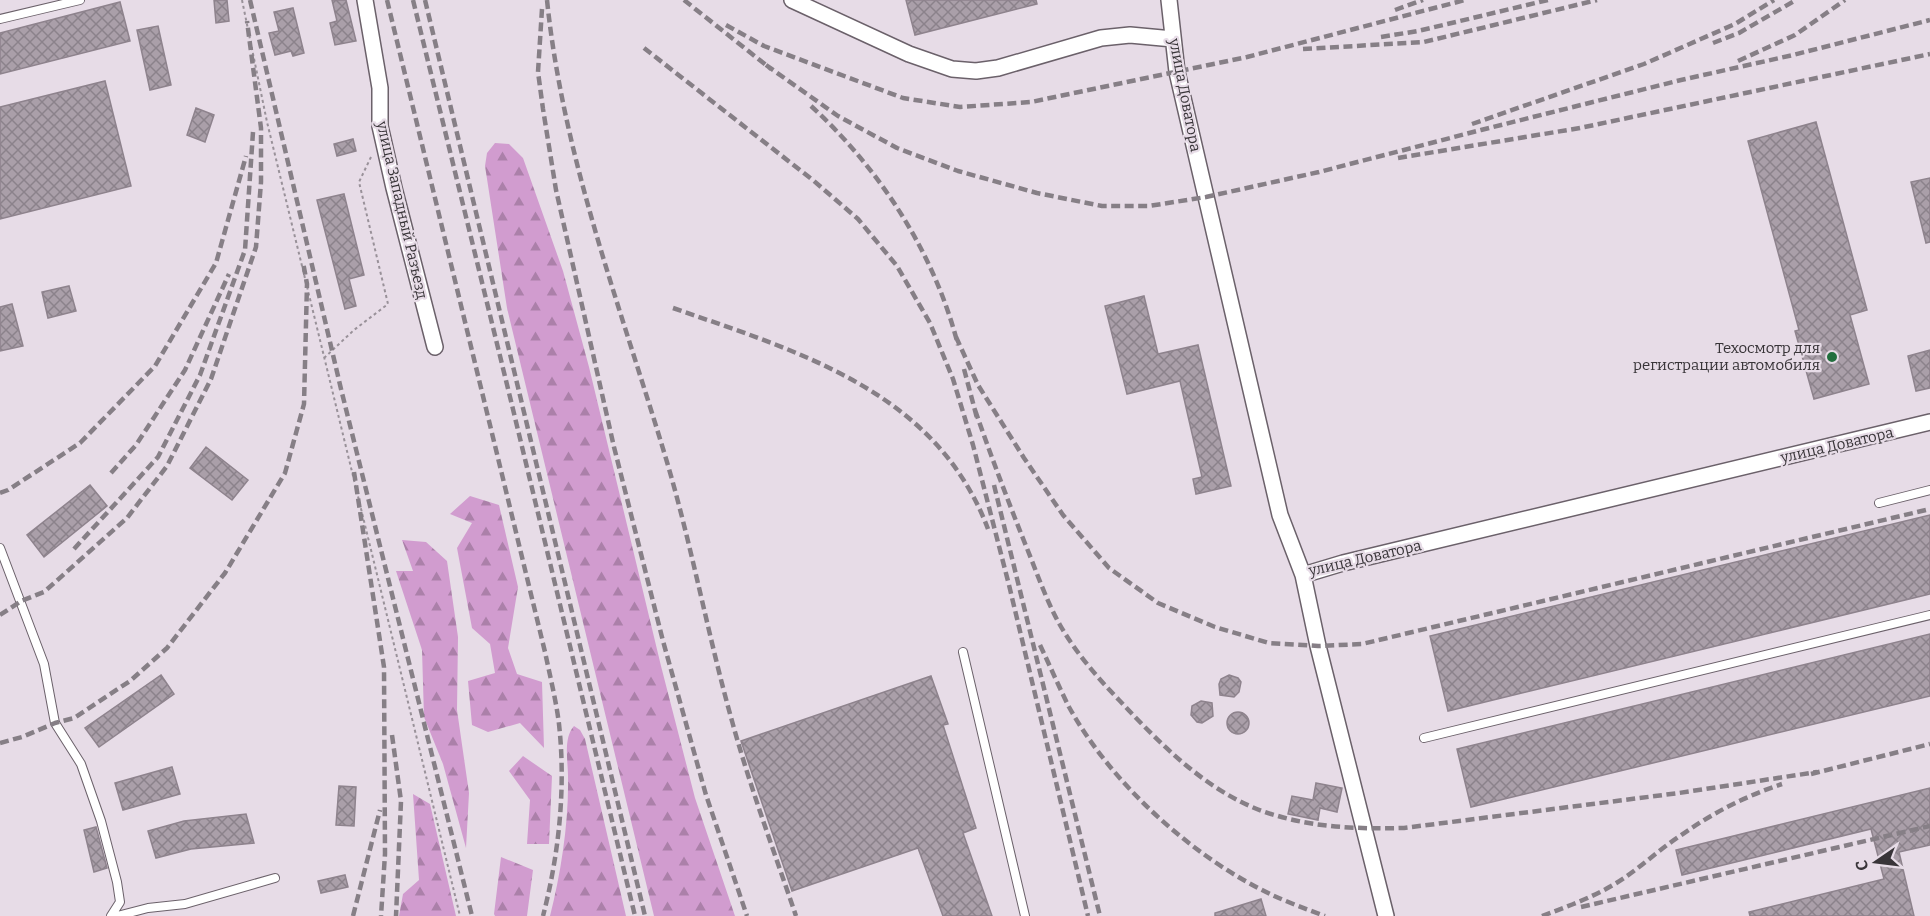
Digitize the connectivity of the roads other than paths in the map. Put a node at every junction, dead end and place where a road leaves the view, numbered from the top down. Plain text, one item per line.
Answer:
1 (80, 0) edge
2 (365, 0) edge
3 (792, 0) edge
4 (1169, 0) edge
5 (811, 5) edge
6 (0, 20) edge
7 (1173, 39) junction
8 (435, 347) dead end
9 (1930, 423) edge
10 (1930, 490) edge
11 (1879, 503) dead end
12 (0, 549) edge
13 (1303, 575) junction
14 (1930, 615) edge
15 (963, 652) dead end
16 (1424, 738) dead end
17 (275, 878) dead end
18 (111, 916) edge
19 (117, 916) edge
20 (1025, 916) edge
21 (1386, 916) edge

1 - 6 lane
2 - 8 street, улица Западный Разъезд
3 - 5 street
4 - 7 street, улица Доватора
5 - 7 street
7 - 13 street, улица Доватора
9 - 13 street, улица Доватора
10 - 11 lane
12 - 18 lane
13 - 21 street
14 - 16 lane
15 - 20 lane
17 - 19 lane

